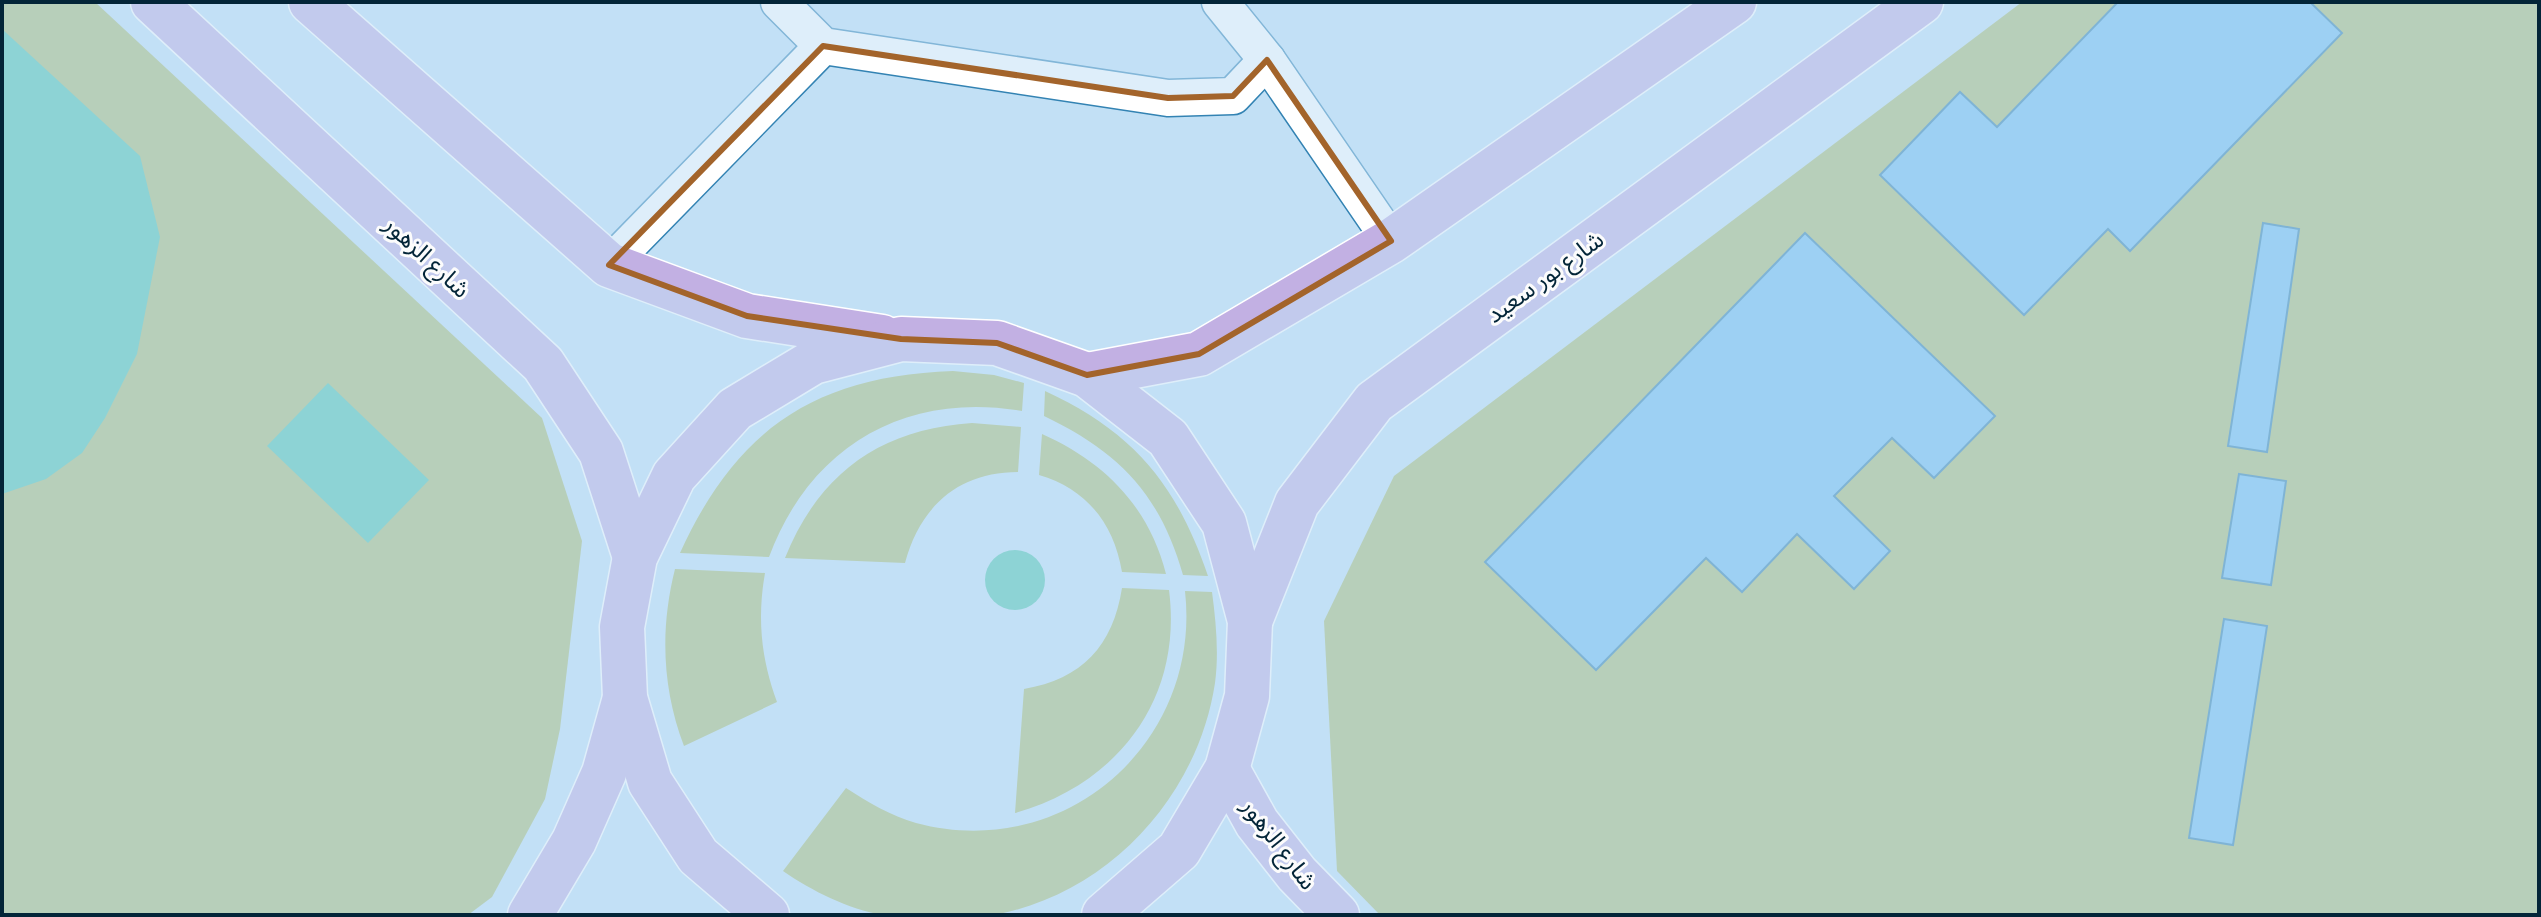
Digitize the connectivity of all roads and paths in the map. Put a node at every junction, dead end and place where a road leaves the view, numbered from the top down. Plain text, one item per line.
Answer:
1 (153, 2) edge
2 (311, 2) edge
3 (779, 2) edge
4 (1220, 2) edge
5 (1734, 2) edge
6 (1921, 2) edge
7 (823, 46) junction
8 (1267, 60) junction
9 (1391, 241) junction
10 (609, 265) junction
11 (901, 339) junction
12 (1087, 375) junction
13 (635, 557) junction
14 (1250, 621) junction
15 (625, 698) junction
16 (1227, 769) junction
17 (530, 915) edge
18 (767, 915) edge
19 (1104, 915) edge
20 (1337, 915) edge

1 - 13 main road, شارع الزهور
2 - 10 main road
3 - 7 street
4 - 8 street
5 - 9 main road
6 - 14 main road, شارع بور سعيد
7 - 8 street
7 - 10 street
8 - 9 street
9 - 12 main road
10 - 11 main road
11 - 12 main road
11 - 13 main road
12 - 14 main road
13 - 15 main road
14 - 16 main road
15 - 17 main road
15 - 18 main road
16 - 19 main road
16 - 20 main road, شارع الزهور

